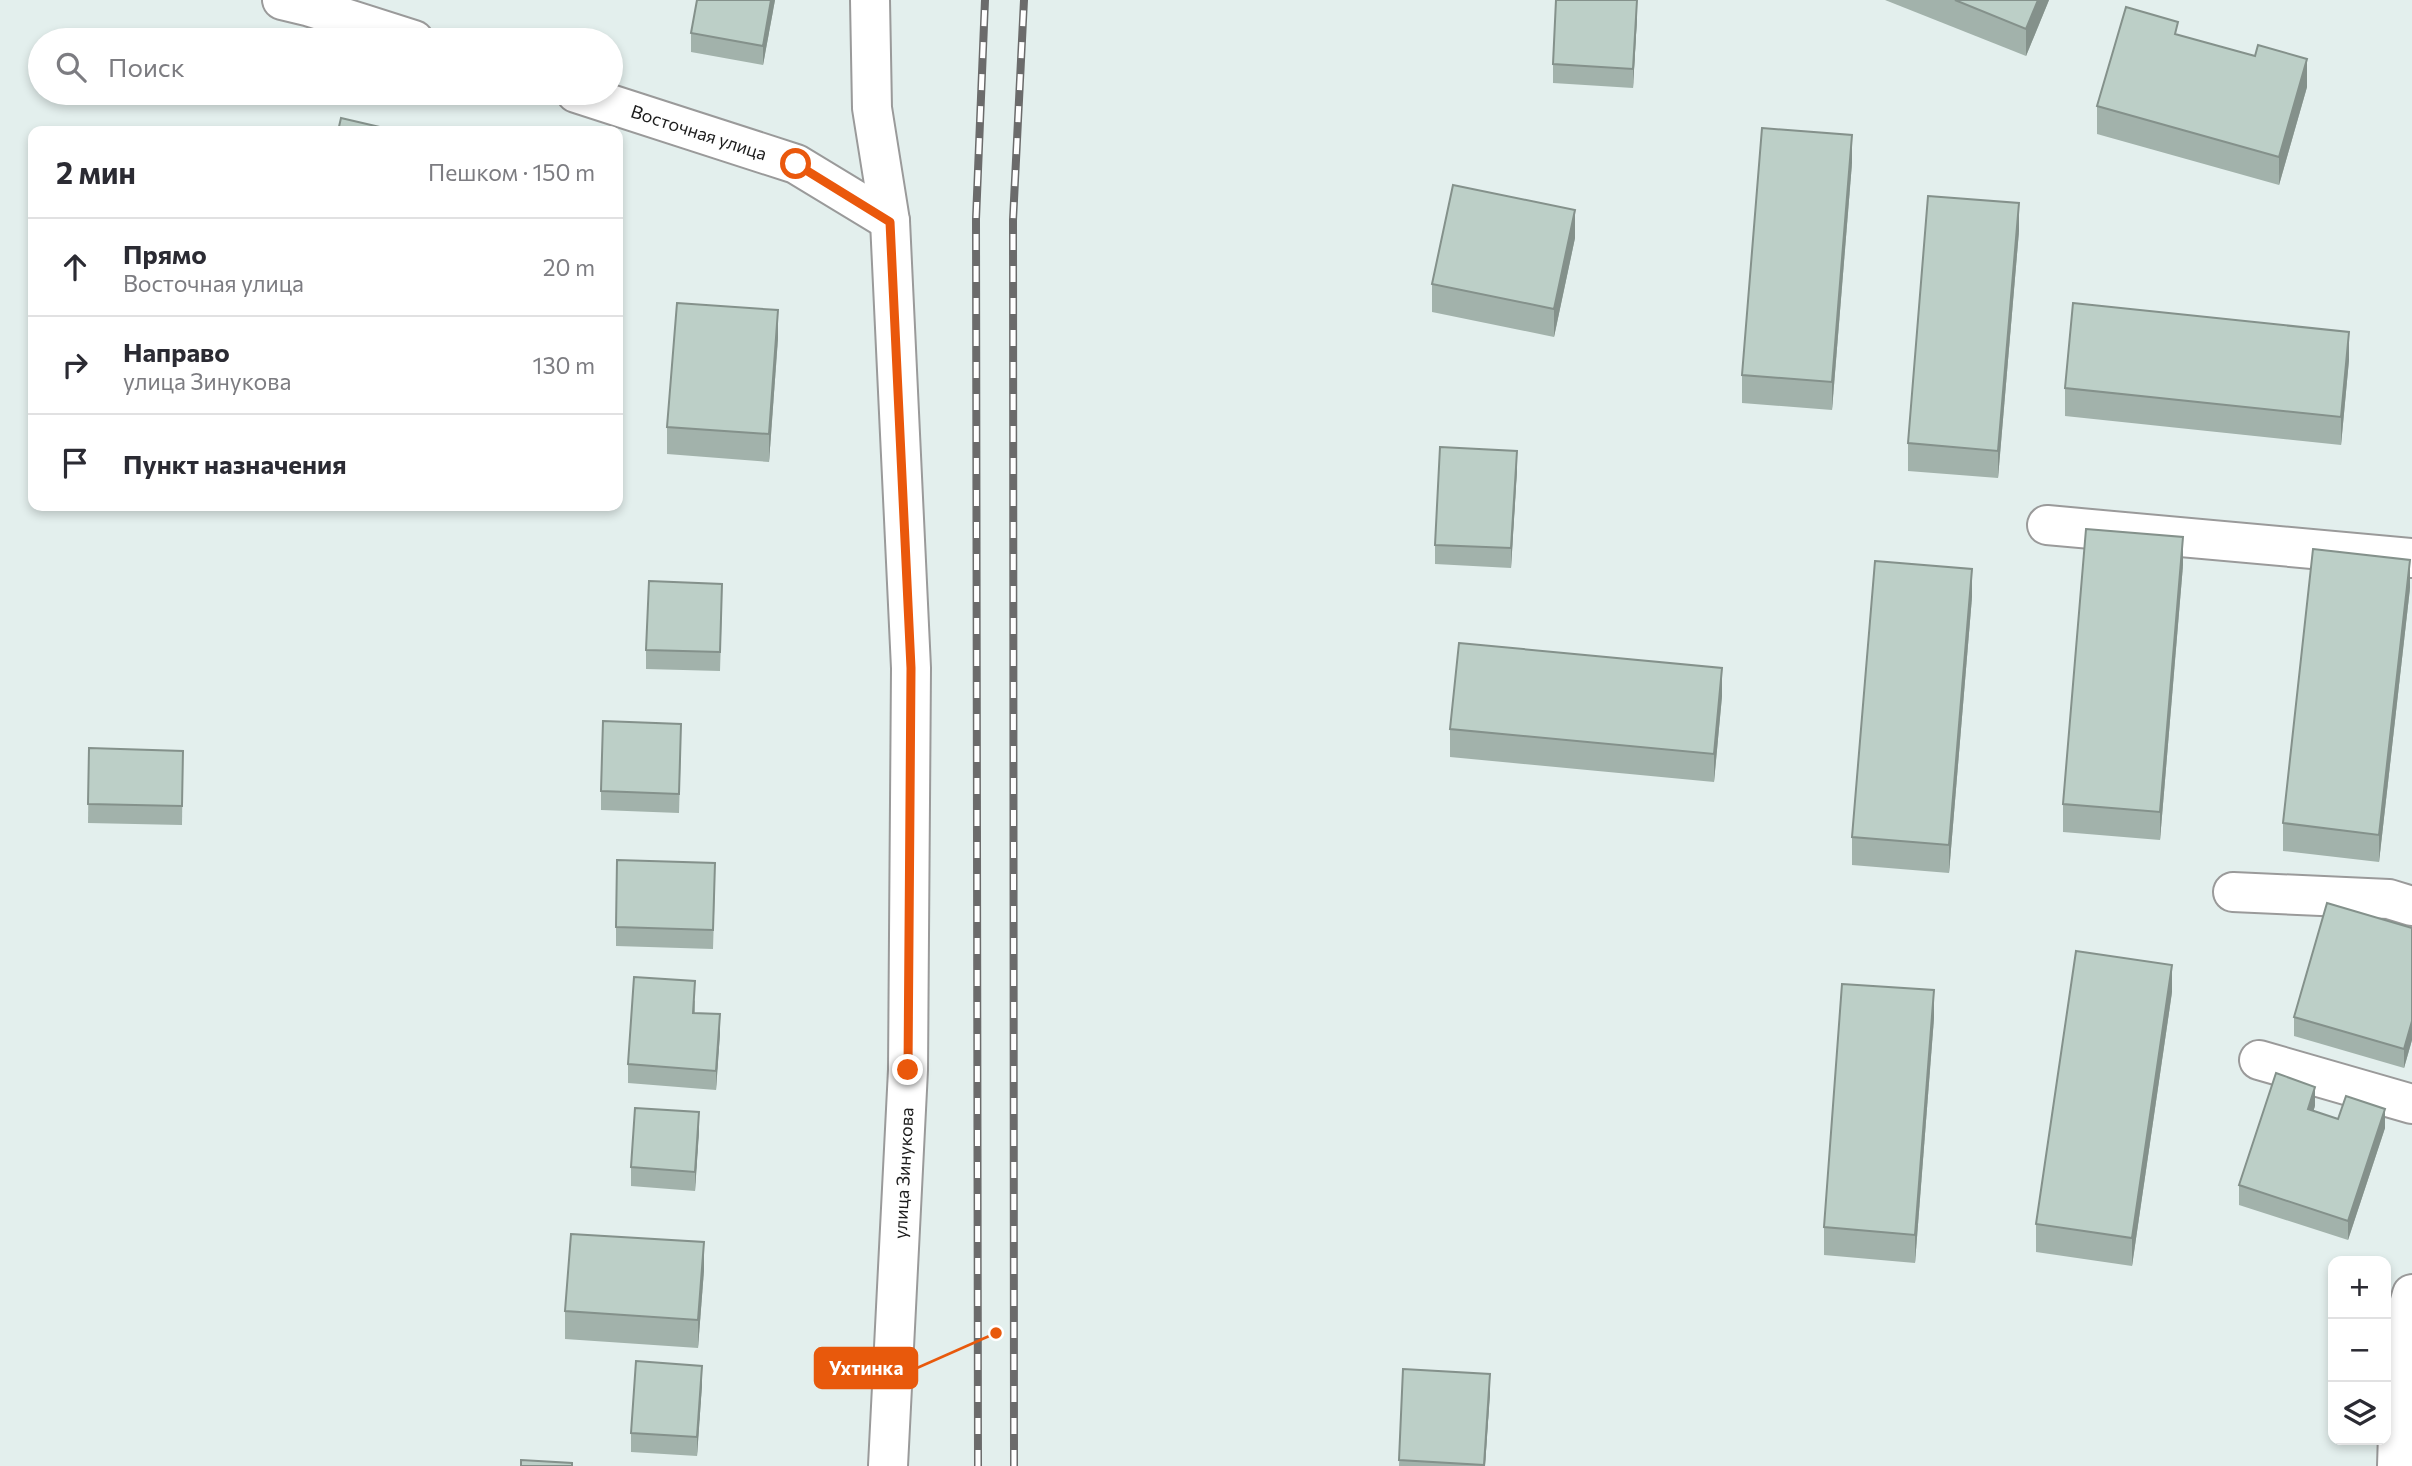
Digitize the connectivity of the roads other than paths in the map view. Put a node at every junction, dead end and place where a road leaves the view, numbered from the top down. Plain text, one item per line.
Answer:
1 (282, 0) edge
2 (870, 0) edge
3 (376, 28) edge
4 (613, 105) edge
5 (890, 222) junction
6 (2047, 525) dead end
7 (2412, 558) edge
8 (2233, 892) dead end
9 (2412, 906) edge
10 (2259, 1060) dead end
11 (2412, 1104) edge
12 (2412, 1294) edge
13 (888, 1466) edge
14 (2397, 1466) edge

1 - 3 street
2 - 5 street, улица Зинукова
4 - 5 street, Восточная улица
5 - 13 street, улица Зинукова
6 - 7 street
8 - 9 street
10 - 11 street
12 - 14 street

